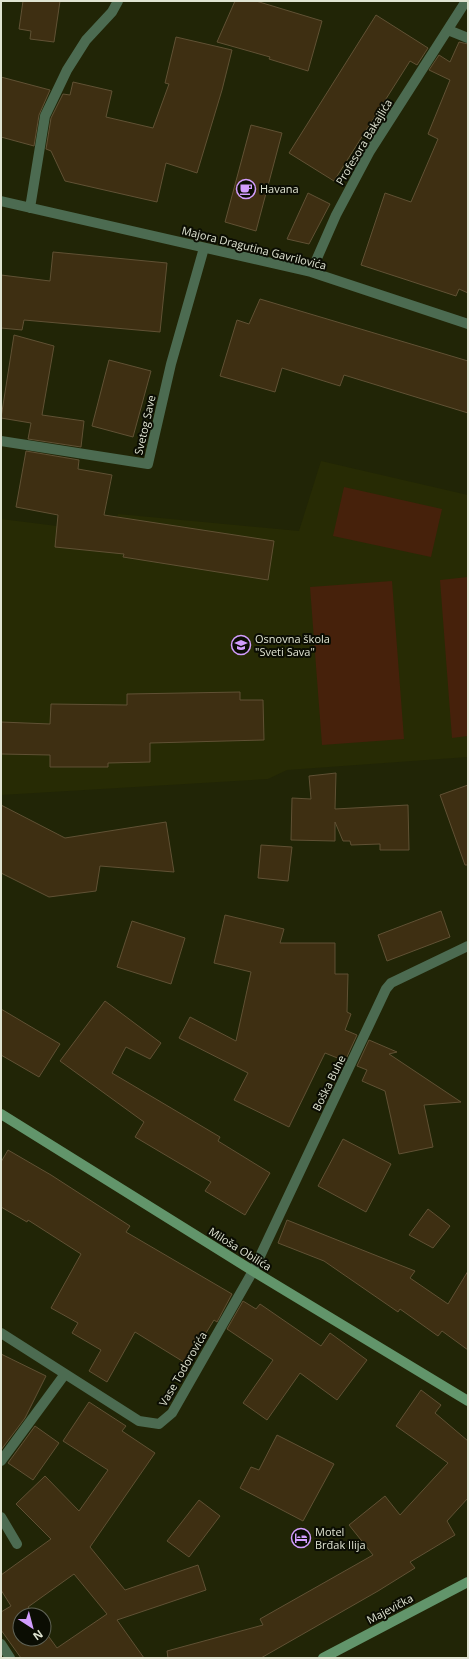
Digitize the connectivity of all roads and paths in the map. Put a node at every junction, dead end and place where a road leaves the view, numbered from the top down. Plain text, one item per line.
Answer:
1 (118, 1) edge
2 (466, 1) edge
3 (448, 30) junction
4 (468, 38) edge
5 (1, 201) edge
6 (30, 208) junction
7 (204, 248) junction
8 (311, 272) junction
9 (468, 324) edge
10 (1, 441) edge
11 (468, 946) edge
12 (1, 1114) edge
13 (252, 1271) junction
14 (1, 1333) edge
15 (65, 1374) junction
16 (468, 1401) edge
17 (1, 1461) edge
18 (1, 1517) edge
19 (17, 1544) dead end
20 (468, 1582) edge
21 (1, 1644) edge
22 (10, 1658) edge
23 (323, 1658) edge

1 - 6 street
2 - 3 street, Profesora Bakajlića
3 - 4 street
3 - 8 street, Profesora Bakajlića
5 - 6 street, Majora Dragutina Gavrilovića
6 - 7 street, Majora Dragutina Gavrilovića
7 - 8 street, Majora Dragutina Gavrilovića
7 - 10 street, Svetog Save
8 - 9 street, Majora Dragutina Gavrilovića
11 - 13 street, Boška Buhe
12 - 13 main road, Miloša Obilića
13 - 15 street, Vase Todorovića
13 - 16 main road, Miloša Obilića
14 - 15 street, Vase Todorovića
15 - 17 street
18 - 19 street
20 - 23 main road, Majevička
21 - 22 street

